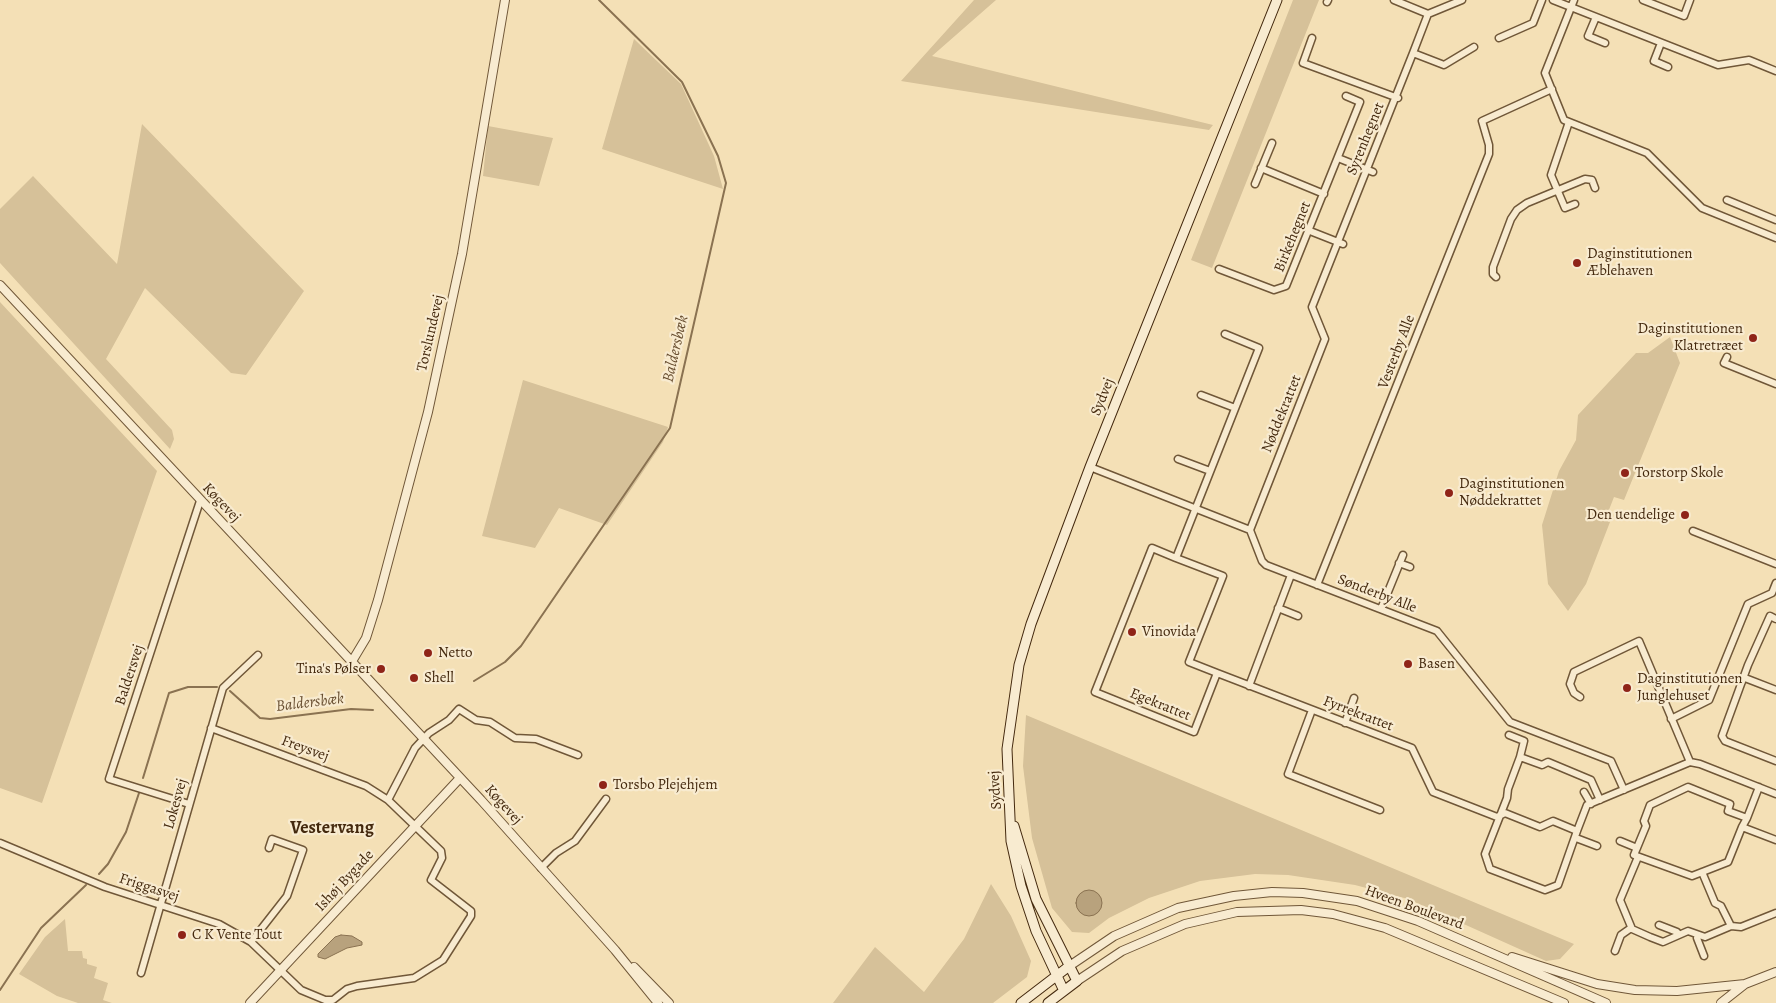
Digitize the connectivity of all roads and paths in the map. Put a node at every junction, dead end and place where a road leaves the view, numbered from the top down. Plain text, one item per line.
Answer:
1 (505, 0) edge
2 (1277, 0) edge
3 (1394, 0) edge
4 (1462, 0) edge
5 (1542, 0) edge
6 (1553, 0) edge
7 (1574, 0) edge
8 (1643, 0) edge
9 (1690, 0) edge
10 (1571, 7) junction
11 (1428, 14) junction
12 (1596, 17) junction
13 (1312, 38) dead end
14 (1499, 38) dead end
15 (1605, 43) dead end
16 (1661, 43) junction
17 (1474, 47) dead end
18 (1413, 52) junction
19 (1668, 67) dead end
20 (1776, 71) edge
21 (1552, 89) junction
22 (1346, 96) dead end
23 (1397, 98) junction
24 (1569, 122) junction
25 (1272, 143) dead end
26 (1338, 158) junction
27 (1262, 168) junction
28 (1370, 171) junction
29 (1255, 184) dead end
30 (1595, 188) dead end
31 (1557, 190) junction
32 (1324, 194) junction
33 (1727, 200) dead end
34 (1575, 204) dead end
35 (1776, 220) edge
36 (1310, 231) junction
37 (1776, 238) edge
38 (1341, 243) junction
39 (1219, 269) dead end
40 (1496, 277) dead end
41 (0, 285) edge
42 (1312, 307) joint
43 (1225, 334) dead end
44 (1727, 357) dead end
45 (1776, 384) edge
46 (1201, 395) dead end
47 (1235, 408) junction
48 (1178, 458) dead end
49 (1090, 467) junction
50 (1210, 471) junction
51 (200, 501) junction
52 (1195, 509) junction
53 (1250, 530) junction
54 (1693, 531) dead end
55 (1402, 555) dead end
56 (1176, 558) junction
57 (1399, 562) junction
58 (1776, 564) edge
59 (1410, 567) dead end
60 (1292, 575) junction
61 (1776, 583) edge
62 (1317, 585) junction
63 (1278, 608) junction
64 (1380, 609) junction
65 (1298, 616) dead end
66 (1776, 619) edge
67 (258, 655) dead end
68 (351, 663) junction
69 (1217, 673) junction
70 (1745, 678) junction
71 (1249, 686) junction
72 (1776, 690) edge
73 (1580, 697) dead end
74 (1354, 698) dead end
75 (1312, 710) junction
76 (1671, 719) junction
77 (1345, 723) junction
78 (211, 728) junction
79 (1509, 735) dead end
80 (423, 740) junction
81 (578, 755) dead end
82 (1520, 757) junction
83 (1776, 761) edge
84 (1690, 762) junction
85 (460, 778) junction
86 (1759, 787) junction
87 (1624, 790) junction
88 (1584, 792) dead end
89 (1776, 794) edge
90 (388, 800) junction
91 (606, 800) dead end
92 (1600, 800) junction
93 (189, 804) junction
94 (1591, 804) junction
95 (1380, 810) dead end
96 (1500, 816) junction
97 (1011, 818) junction
98 (1747, 818) junction
99 (414, 826) junction
100 (1742, 828) junction
101 (1576, 834) junction
102 (1776, 840) edge
103 (1620, 841) dead end
104 (0, 843) edge
105 (1597, 846) dead end
106 (269, 848) dead end
107 (1637, 848) junction
108 (1638, 857) junction
109 (541, 868) junction
110 (1702, 872) junction
111 (160, 906) junction
112 (1776, 913) edge
113 (1659, 925) dead end
114 (1731, 926) junction
115 (1631, 928) junction
116 (1698, 935) junction
117 (1678, 936) junction
118 (1465, 941) junction
119 (251, 942) junction
120 (615, 950) junction
121 (1615, 950) dead end
122 (1704, 956) dead end
123 (1068, 966) junction
124 (281, 970) junction
125 (1776, 972) edge
126 (141, 974) dead end
127 (1056, 976) junction
128 (1077, 981) junction
129 (1745, 984) junction
130 (1064, 991) junction
131 (333, 1002) edge
132 (250, 1003) edge
133 (658, 1003) edge
134 (669, 1003) edge
135 (1021, 1003) edge
136 (1048, 1003) edge
137 (1564, 1003) edge
138 (1606, 1003) edge
139 (1721, 1003) edge

1 - 68 street, Torslundevej
2 - 49 main road, Sydvej
3 - 11 street
4 - 11 street
5 - 14 street
6 - 10 street
7 - 10 street
8 - 9 street
10 - 12 street
10 - 21 street
11 - 18 street, Syrenhegnet
12 - 15 street
12 - 16 street
13 - 23 street
16 - 19 street
16 - 20 street
17 - 18 street
18 - 23 street, Syrenhegnet
21 - 24 street
21 - 62 street, Vesterby Alle
22 - 26 street, Birkehegnet
23 - 28 street, Syrenhegnet
24 - 31 street
24 - 37 street
25 - 27 street
26 - 28 street
26 - 32 street, Birkehegnet
27 - 29 street
27 - 32 street
28 - 38 street, Syrenhegnet
30 - 31 street
31 - 34 street
31 - 40 street
32 - 36 street, Birkehegnet
33 - 35 street
36 - 38 street
36 - 39 street, Birkehegnet
38 - 42 street, Syrenhegnet
41 - 51 street, Køgevej
42 - 53 street, Nøddekrattet
43 - 47 street
44 - 45 street
46 - 47 street
47 - 50 street
48 - 50 street
49 - 52 street
49 - 97 main road, Sydvej
50 - 52 street
51 - 68 street, Køgevej
51 - 93 street, Baldersvej
52 - 53 street
52 - 56 street
53 - 60 street, Sønderby Alle
54 - 58 street
55 - 57 street
56 - 69 street, Egekrattet
56 - 69 street, Egekrattet
57 - 59 street
57 - 64 street
60 - 62 street, Sønderby Alle
60 - 63 street
61 - 76 street
62 - 64 street, Sønderby Alle
63 - 65 street
63 - 71 street
64 - 87 street, Sønderby Alle
66 - 70 street
67 - 78 street, Lokesvej
68 - 80 street, Køgevej
69 - 71 street, Fyrrekrattet
70 - 72 street
70 - 83 street
71 - 75 street, Fyrrekrattet
73 - 76 street
74 - 77 street
75 - 77 street, Fyrrekrattet
75 - 95 street
76 - 84 street
77 - 96 street, Fyrrekrattet
78 - 90 street, Freysvej
78 - 93 street, Lokesvej
79 - 82 street
80 - 81 street
80 - 85 street, Køgevej
80 - 90 street
82 - 92 street
82 - 96 street
84 - 86 street
84 - 87 street
85 - 99 street, Ishøj Bygade
85 - 109 street, Køgevej
86 - 89 street
86 - 98 street
87 - 92 street
88 - 94 street
90 - 99 street, Freysvej
91 - 109 street
92 - 94 street
93 - 111 street, Lokesvej
94 - 101 street
96 - 101 street
96 - 101 street
97 - 123 main road, Sydvej
97 - 127 main road, Sydvej
98 - 100 street
98 - 107 street
99 - 124 street, Ishøj Bygade
99 - 131 street, Freysvej
100 - 102 street
100 - 110 street
101 - 105 street
103 - 107 street
104 - 111 street, Friggasvej
106 - 119 street
107 - 108 street
108 - 110 street
108 - 115 street
109 - 120 street, Køgevej
110 - 114 street
111 - 119 street, Friggasvej
111 - 126 street, Lokesvej
112 - 114 street
113 - 117 street
114 - 116 street
115 - 117 street
115 - 121 street
116 - 117 street
116 - 122 street
118 - 123 street, Hveen Boulevard
118 - 129 street
118 - 138 street, Hveen Boulevard
119 - 124 street, Friggasvej
120 - 133 street, Køgevej
120 - 134 street, Køgevej
123 - 127 main road, Hveen Boulevard
123 - 128 main road, Sydvej
124 - 131 street, Friggasvej
124 - 132 street, Ishøj Bygade
125 - 129 street
127 - 130 main road, Sydvej
127 - 135 main road, Hveen Boulevard
128 - 130 main road, Hveen Boulevard
128 - 137 street, Hveen Boulevard
129 - 139 street
130 - 136 main road, Hveen Boulevard

